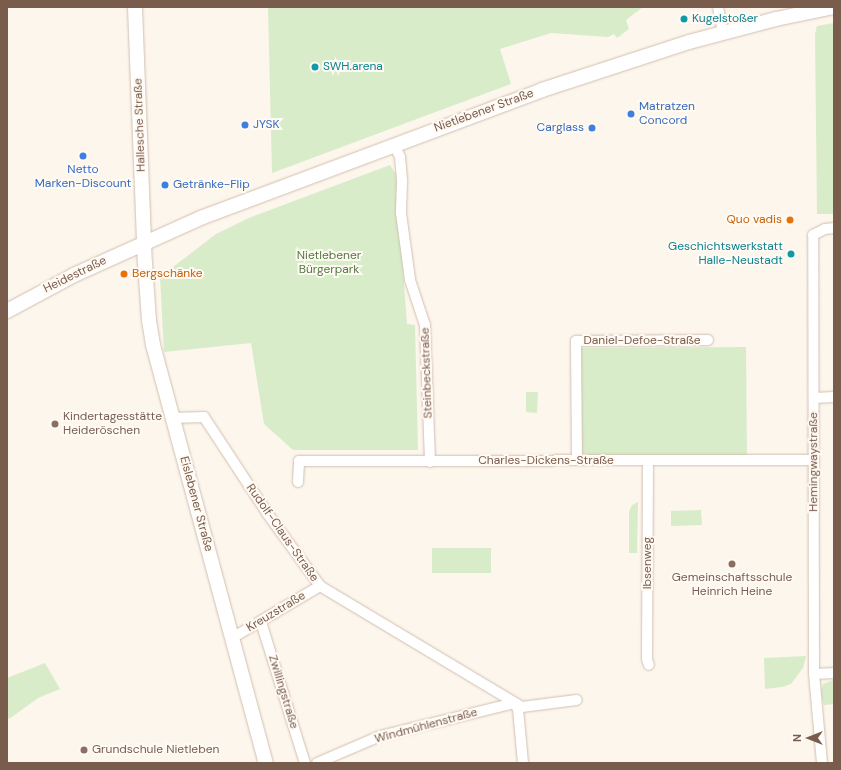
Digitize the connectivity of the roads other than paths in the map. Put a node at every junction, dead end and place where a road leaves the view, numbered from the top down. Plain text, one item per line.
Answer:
1 (135, 7) edge
2 (718, 7) edge
3 (833, 7) edge
4 (723, 32) junction
5 (394, 145) junction
6 (834, 228) edge
7 (145, 242) junction
8 (7, 311) edge
9 (708, 340) dead end
10 (834, 397) edge
11 (814, 398) junction
12 (173, 418) junction
13 (577, 460) junction
14 (814, 460) junction
15 (648, 461) junction
16 (430, 462) junction
17 (298, 482) dead end
18 (320, 586) junction
19 (261, 622) junction
20 (232, 638) junction
21 (649, 665) dead end
22 (834, 673) edge
23 (814, 674) junction
24 (577, 700) dead end
25 (514, 703) junction
26 (266, 763) edge
27 (305, 763) edge
28 (317, 763) edge
29 (523, 763) edge
30 (822, 763) edge

1 - 7 main road, Hallesche Straße
2 - 4 street
3 - 4 main road, Nietlebener Straße
4 - 5 main road, Nietlebener Straße
5 - 7 main road, Nietlebener Straße
5 - 16 street, Steinbeckstraße
6 - 11 street, Hemingwaystraße
7 - 8 main road, Heidestraße
7 - 12 main road, Eislebener Straße
9 - 13 street, Daniel-Defoe-Straße
10 - 11 street
11 - 14 street, Hemingwaystraße
12 - 18 street, Rudolf-Claus-Straße
12 - 20 main road, Eislebener Straße
13 - 15 street, Charles-Dickens-Straße
13 - 16 street, Charles-Dickens-Straße
14 - 15 street, Charles-Dickens-Straße
14 - 23 street, Hemingwaystraße
15 - 21 street, Ibsenweg
16 - 17 street, Charles-Dickens-Straße
18 - 19 street, Kreuzstraße
18 - 25 street, Rudolf-Claus-Straße
19 - 20 street, Kreuzstraße
19 - 27 street, Zwillingstraße
20 - 26 main road, Eislebener Straße
22 - 23 street
23 - 30 street, Hemingwaystraße
24 - 25 street
25 - 28 street, Windmühlenstraße
25 - 29 street

